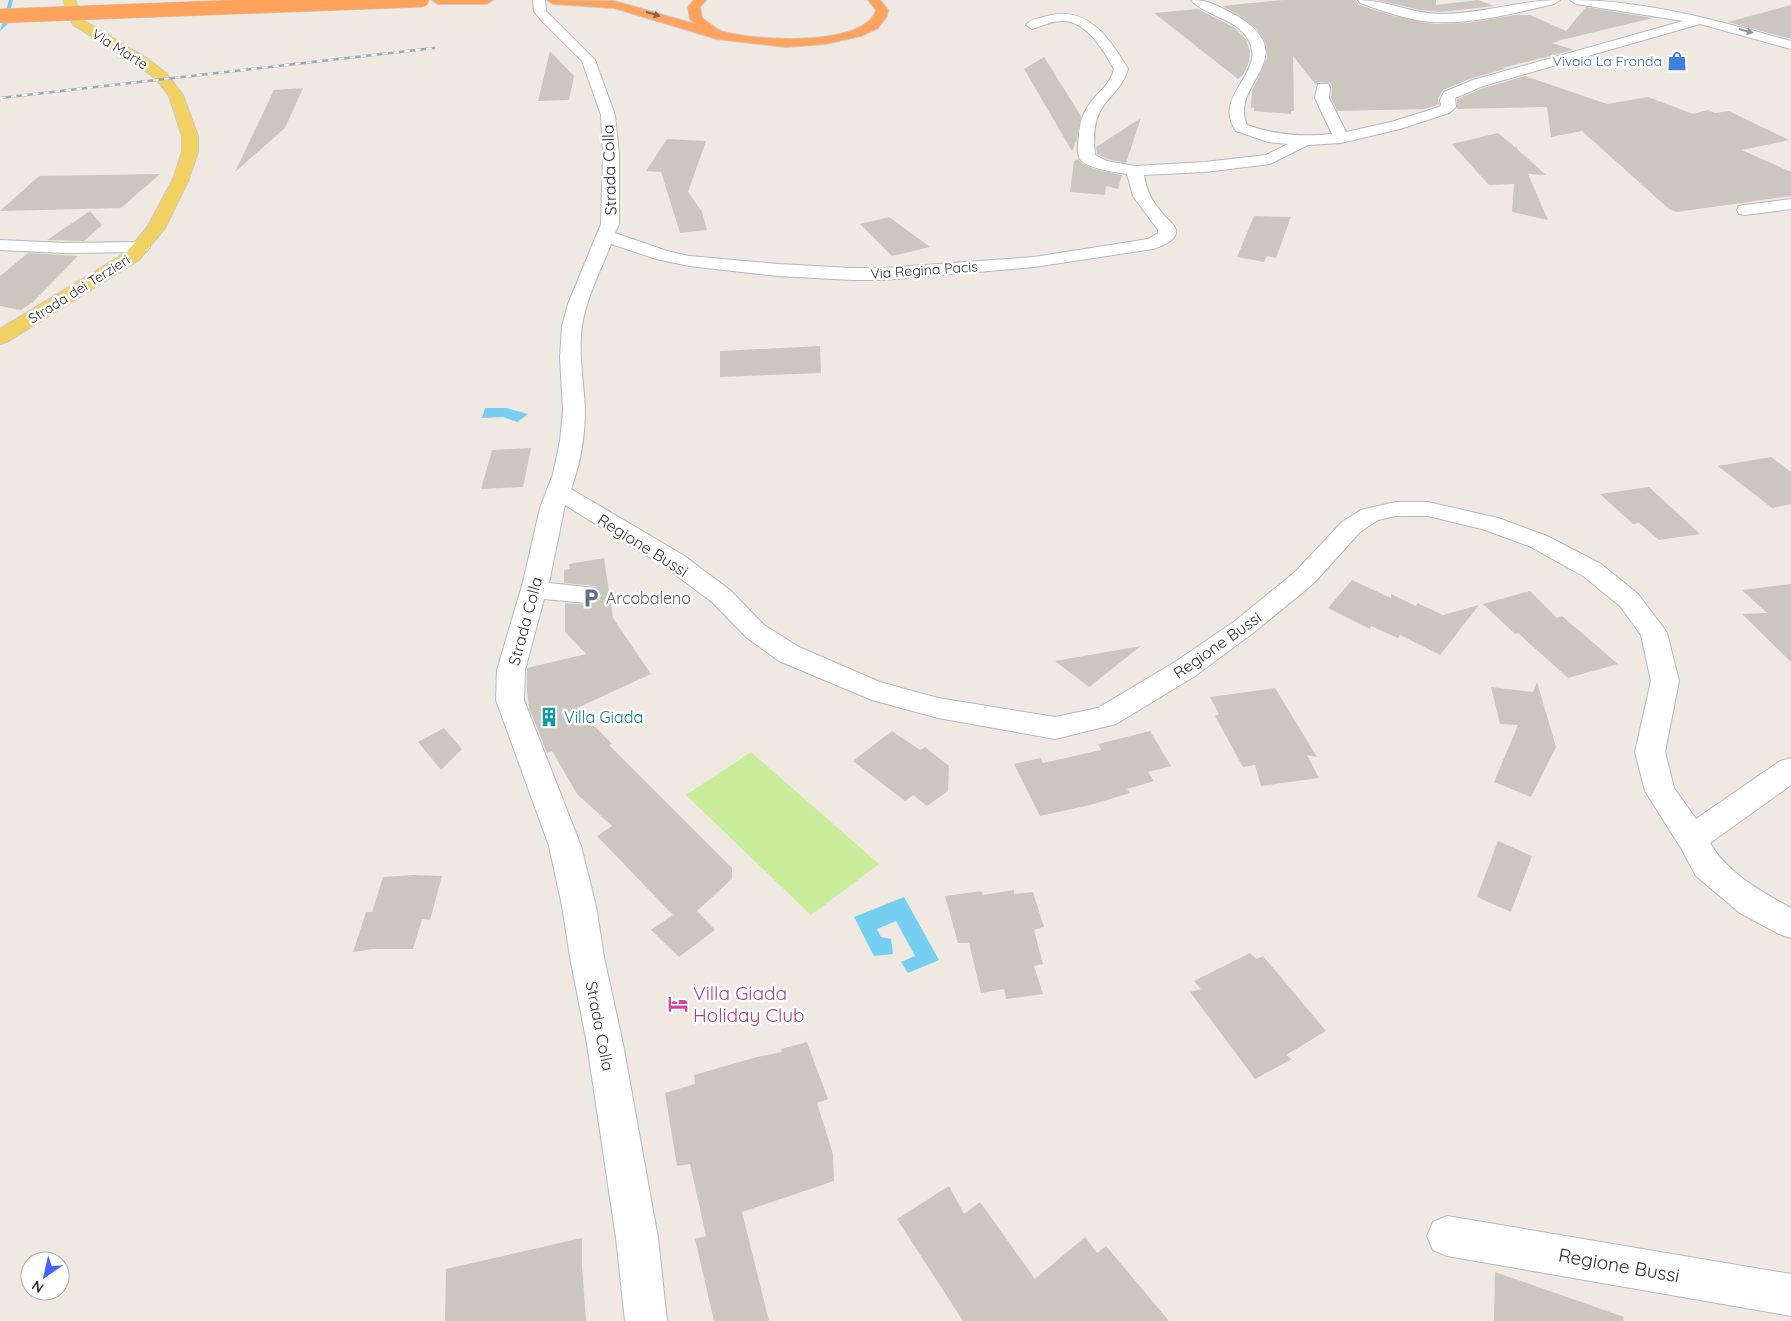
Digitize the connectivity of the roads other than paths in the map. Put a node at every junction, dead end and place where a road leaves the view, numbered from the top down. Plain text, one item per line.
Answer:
1 (69, 0) edge
2 (292, 0) edge
3 (422, 0) edge
4 (438, 0) edge
5 (487, 0) edge
6 (700, 0) edge
7 (874, 0) edge
8 (1197, 0) edge
9 (1364, 0) edge
10 (1554, 0) edge
11 (1576, 0) edge
12 (544, 2) edge
13 (1080, 7) dead end
14 (0, 10) edge
15 (0, 16) edge
16 (1065, 17) junction
17 (1700, 20) junction
18 (1032, 25) dead end
19 (717, 35) junction
20 (1791, 45) edge
21 (1324, 88) dead end
22 (176, 95) joint
23 (1341, 138) junction
24 (1306, 141) junction
25 (1135, 171) junction
26 (1791, 204) edge
27 (1745, 210) dead end
28 (606, 236) junction
29 (0, 245) edge
30 (141, 247) junction
31 (0, 338) edge
32 (558, 491) junction
33 (534, 590) junction
34 (587, 594) dead end
35 (1791, 769) edge
36 (1692, 839) junction
37 (1791, 924) edge
38 (1447, 1236) dead end
39 (1791, 1295) edge
40 (646, 1321) edge

1 - 22 main road, Via Marte
2 - 14 highway
3 - 15 highway, bridge
4 - 5 highway
6 - 19 highway
7 - 19 highway
8 - 24 street
9 - 10 street
11 - 17 street
12 -> 19 highway
12 - 28 street, Strada Colla
13 - 16 street
16 - 18 street
16 - 25 street
17 -> 20 street
17 - 23 street
21 - 23 street
22 - 30 main road, Strada dei Terzieri
23 - 24 street
24 - 25 street
25 - 28 street, Via Regina Pacis
26 - 27 street
28 - 32 street, Strada Colla
29 - 30 street
30 - 31 main road, Strada dei Terzieri
32 - 33 street, Strada Colla
32 - 36 street, Regione Bussi
33 - 34 street
33 - 40 street, Strada Colla
35 - 36 street
36 - 37 street, Regione Bussi
38 - 39 street, Regione Bussi

